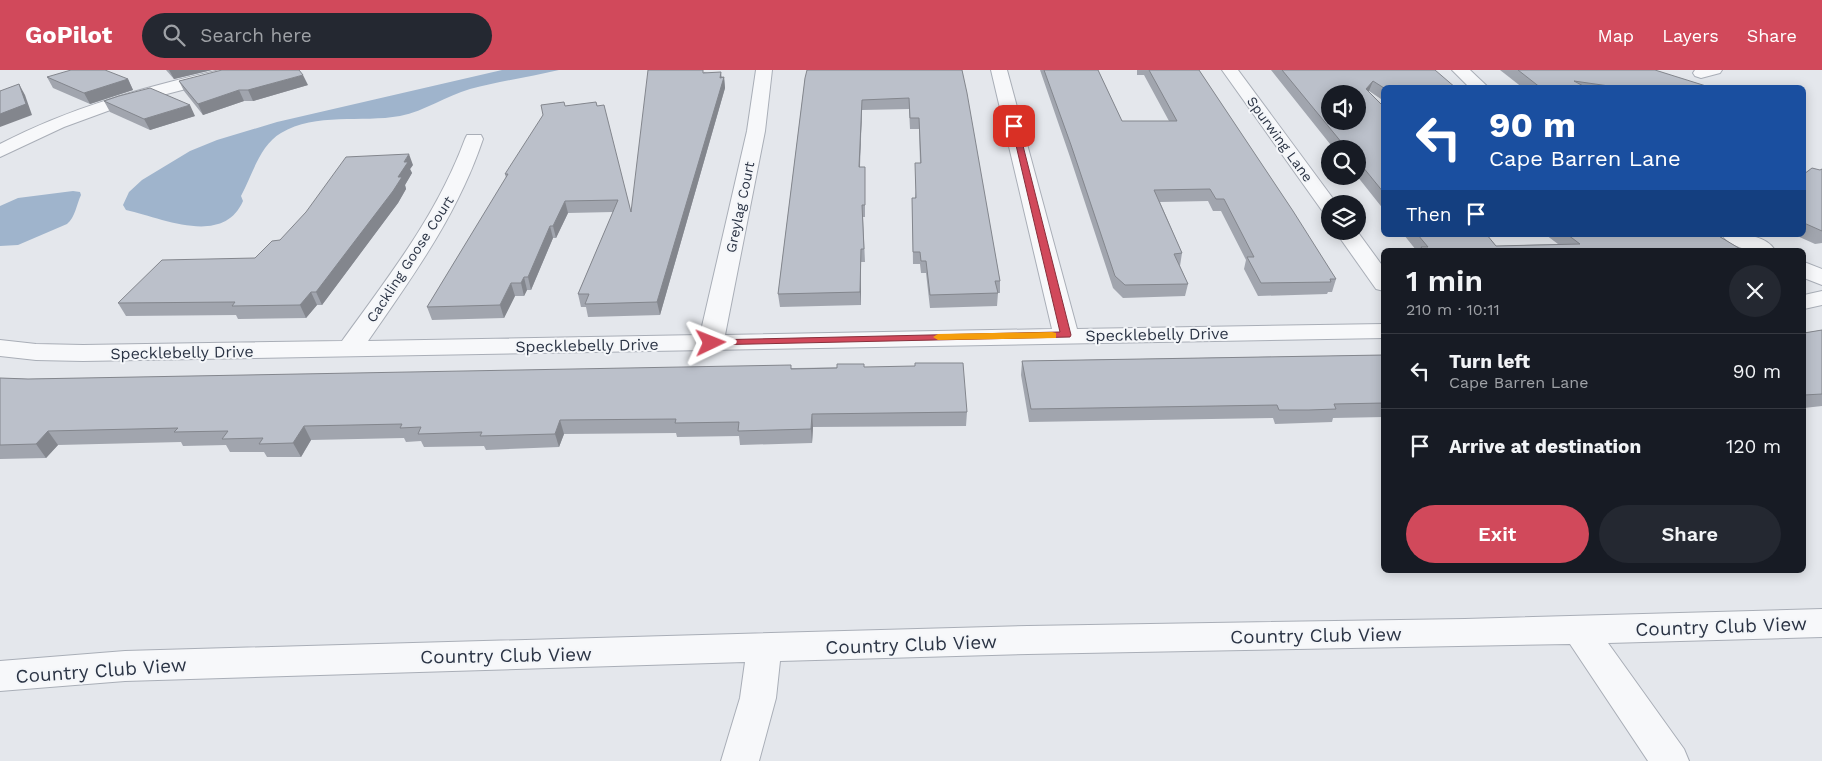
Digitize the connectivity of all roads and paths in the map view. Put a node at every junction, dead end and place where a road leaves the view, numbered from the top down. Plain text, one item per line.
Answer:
1 (242, 70) edge
2 (764, 70) edge
3 (999, 70) edge
4 (1230, 70) edge
5 (1460, 70) edge
6 (1478, 85) edge
7 (474, 139) dead end
8 (0, 151) edge
9 (1321, 196) edge
10 (1737, 237) edge
11 (1352, 240) edge
12 (1760, 248) edge
13 (1806, 270) edge
14 (1822, 278) edge
15 (1381, 280) edge
16 (1822, 298) edge
17 (1806, 302) edge
18 (1381, 331) edge
19 (1066, 335) junction
20 (711, 343) junction
21 (0, 348) edge
22 (350, 348) junction
23 (1822, 623) edge
24 (1580, 631) junction
25 (764, 649) junction
26 (0, 676) edge
27 (740, 761) edge
28 (1670, 761) edge

1 - 8 street
2 - 20 street, Greylag Court
3 - 19 street
4 - 9 street, Spurwing Lane
5 - 6 street
7 - 22 street, Cackling Goose Court
10 - 12 street
11 - 15 street
13 - 14 street
16 - 17 street
18 - 19 street, Specklebelly Drive
19 - 20 street, Specklebelly Drive
20 - 22 street, Specklebelly Drive
21 - 22 street, Specklebelly Drive
23 - 24 street, Country Club View
24 - 25 street, Country Club View
24 - 28 street
25 - 26 street, Country Club View
25 - 27 street

